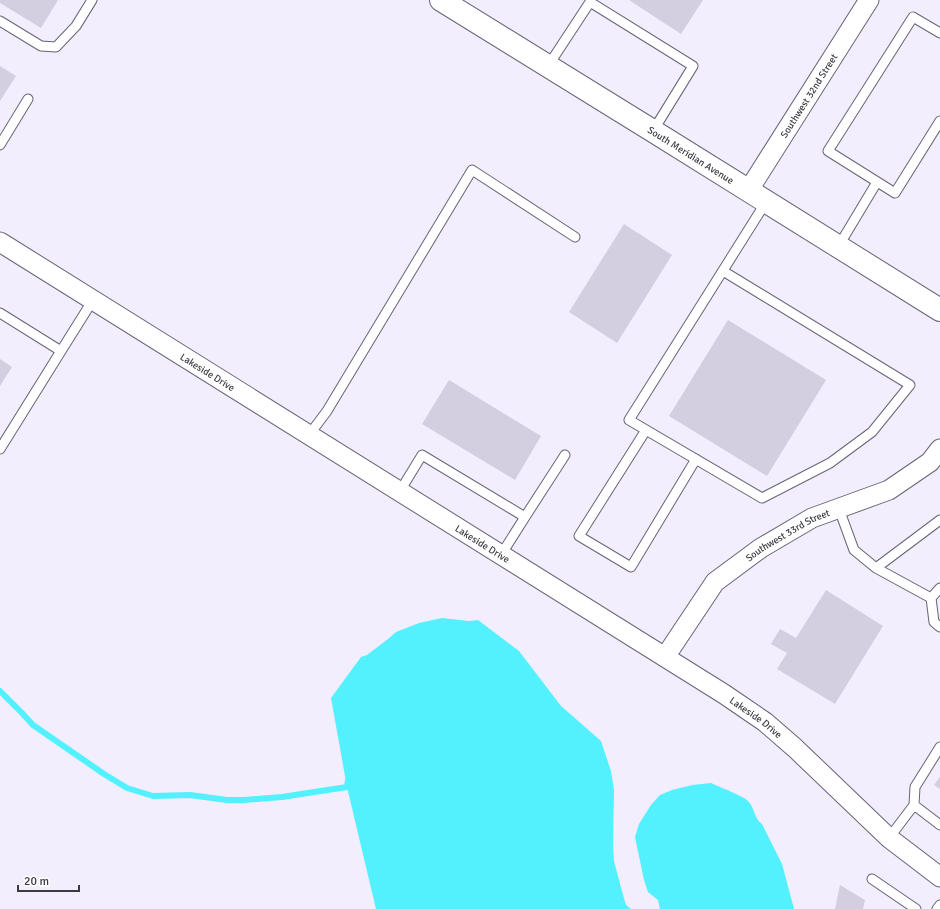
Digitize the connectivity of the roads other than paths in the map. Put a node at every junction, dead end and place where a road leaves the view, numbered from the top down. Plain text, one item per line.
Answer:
1 (92, 0) edge
2 (441, 0) edge
3 (868, 0) edge
4 (0, 21) edge
5 (940, 33) edge
6 (548, 66) junction
7 (28, 99) dead end
8 (940, 121) edge
9 (653, 131) junction
10 (0, 145) edge
11 (877, 182) junction
12 (748, 191) junction
13 (766, 202) junction
14 (575, 238) dead end
15 (0, 242) edge
16 (838, 247) junction
17 (723, 271) junction
18 (93, 300) junction
19 (940, 310) edge
20 (0, 313) edge
21 (61, 351) junction
22 (646, 430) junction
23 (309, 435) junction
24 (0, 449) edge
25 (940, 449) edge
26 (565, 455) dead end
27 (696, 459) junction
28 (400, 491) junction
29 (839, 509) junction
30 (525, 517) junction
31 (940, 520) edge
32 (501, 555) junction
33 (876, 568) junction
34 (940, 588) edge
35 (931, 598) junction
36 (940, 628) edge
37 (665, 657) junction
38 (940, 747) edge
39 (914, 805) junction
40 (940, 825) edge
41 (889, 838) junction
42 (940, 877) edge
43 (872, 879) dead end
44 (940, 905) edge
45 (916, 909) edge
46 (938, 909) edge

1 - 4 lane
2 - 6 main road, South Meridian Avenue
3 - 12 street, Southwest 32nd Street
5 - 11 lane
6 - 9 main road, South Meridian Avenue
6 - 9 lane
7 - 10 lane
8 - 11 lane
9 - 12 main road, South Meridian Avenue
11 - 16 lane
12 - 13 main road, South Meridian Avenue
13 - 16 main road, South Meridian Avenue
13 - 17 lane
14 - 23 lane
15 - 18 street, Lakeside Drive
16 - 19 main road, South Meridian Avenue
17 - 22 lane
17 - 27 lane
18 - 21 lane
18 - 23 street, Lakeside Drive
20 - 21 lane
21 - 24 lane
22 - 27 lane
22 - 27 lane
23 - 28 street, Lakeside Drive
25 - 29 street, Southwest 33rd Street
26 - 30 lane
28 - 30 lane
28 - 32 street, Lakeside Drive
29 - 33 lane
29 - 37 street, Southwest 33rd Street
30 - 32 lane
31 - 33 lane
32 - 37 street, Lakeside Drive
33 - 35 lane
34 - 35 lane
35 - 36 lane
37 - 41 street, Lakeside Drive
38 - 39 lane
39 - 40 lane
39 - 41 lane
41 - 42 street, Lakeside Drive
43 - 45 lane
44 - 46 lane

